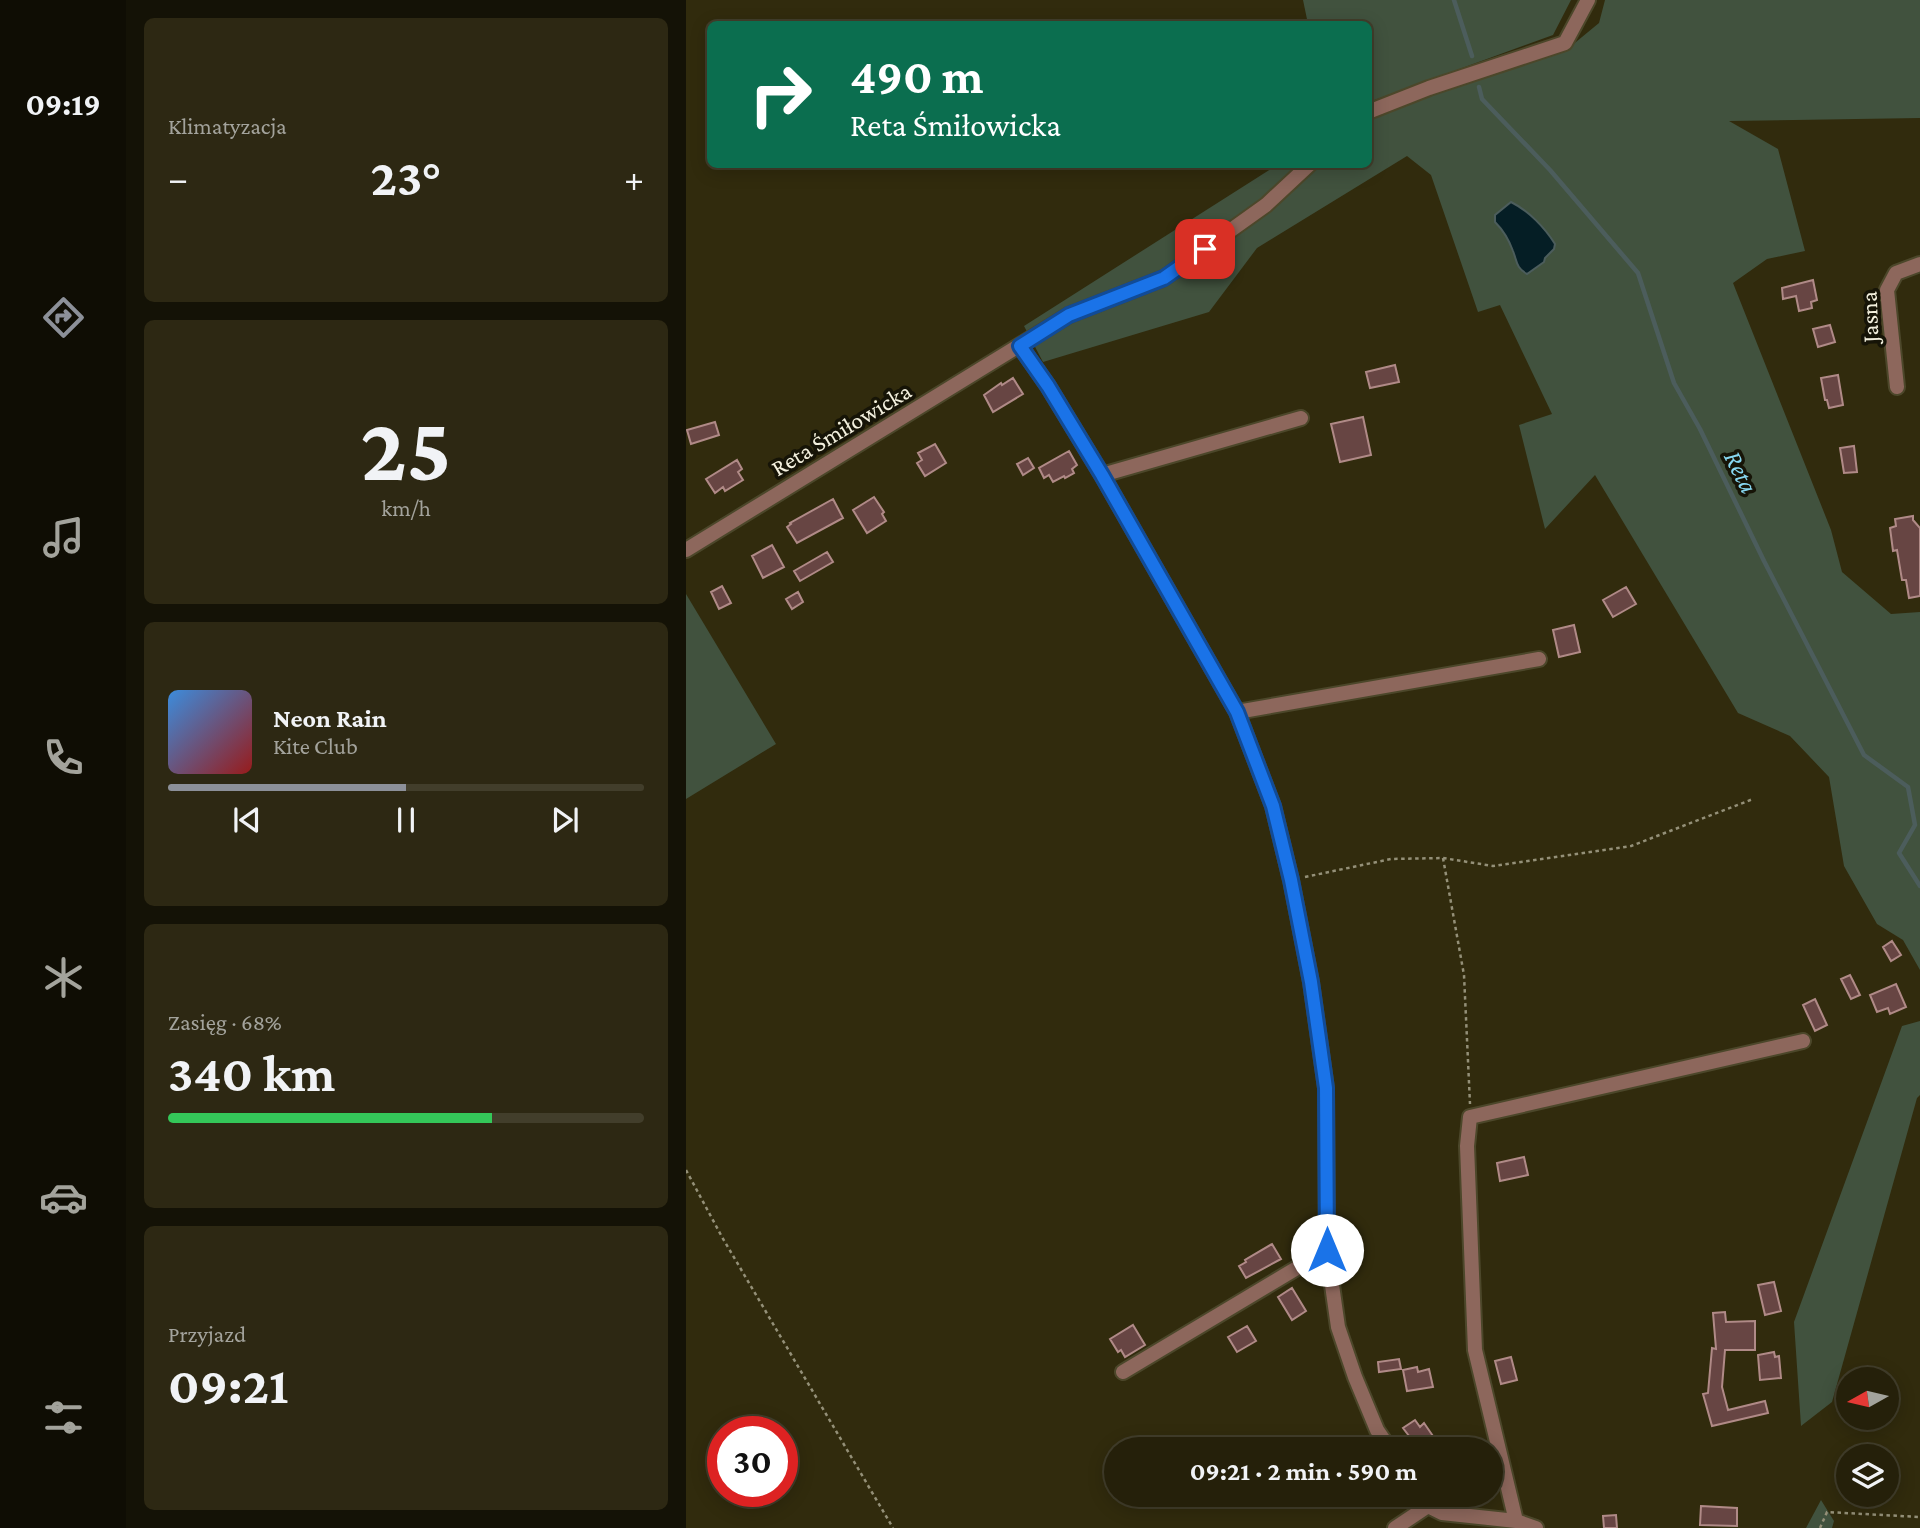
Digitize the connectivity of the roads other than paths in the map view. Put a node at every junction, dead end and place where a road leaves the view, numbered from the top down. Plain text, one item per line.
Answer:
1 (1588, 0) edge
2 (1372, 110) edge
3 (1306, 168) edge
4 (1920, 264) edge
5 (1020, 346) junction
6 (1897, 387) dead end
7 (1301, 418) dead end
8 (1102, 475) junction
9 (686, 550) edge
10 (1539, 659) dead end
11 (1237, 712) junction
12 (1803, 1041) dead end
13 (1327, 1250) junction
14 (1124, 1372) dead end
15 (1382, 1437) edge
16 (1417, 1507) edge
17 (1434, 1507) edge
18 (1517, 1521) junction
19 (1395, 1528) edge
20 (1535, 1528) edge

1 - 2 street
3 - 5 street, Reta Śmiłowicka
4 - 6 street, Jasna
5 - 8 street
5 - 9 street, Reta Śmiłowicka
7 - 8 street
8 - 11 street
10 - 11 street
11 - 13 street
12 - 18 street
13 - 14 street
13 - 15 street
16 - 19 street
17 - 18 street
18 - 20 street

